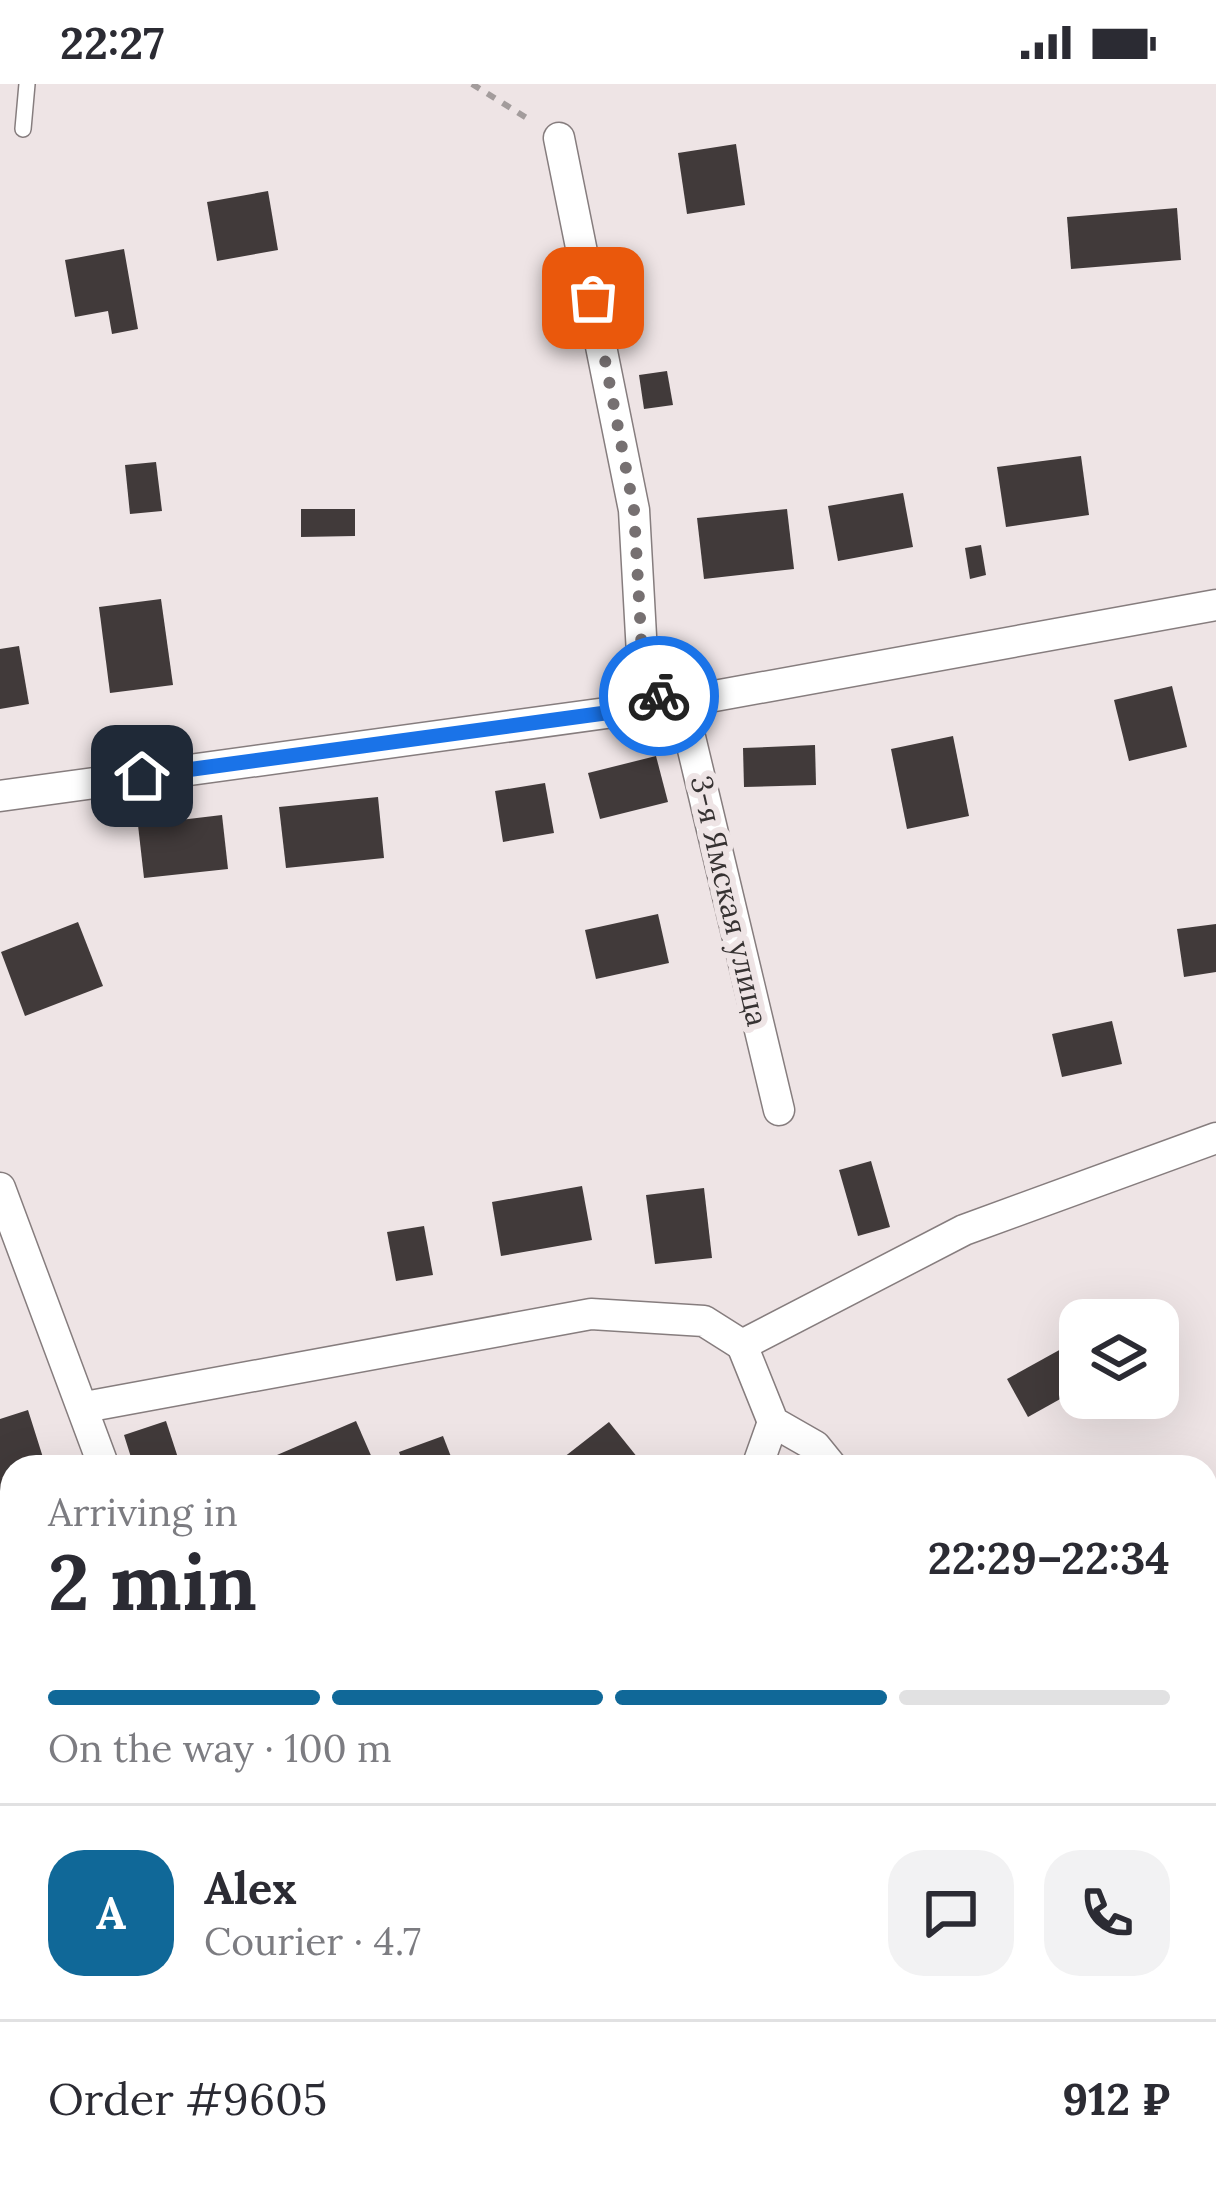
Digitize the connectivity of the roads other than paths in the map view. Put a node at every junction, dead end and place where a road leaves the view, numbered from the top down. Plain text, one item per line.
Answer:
1 (27, 84) edge
2 (23, 129) dead end
3 (559, 138) road end
4 (1216, 605) edge
5 (664, 705) junction
6 (0, 796) edge
7 (779, 1110) dead end
8 (1216, 1138) edge
9 (0, 1188) edge
10 (742, 1345) junction
11 (85, 1407) junction
12 (773, 1422) junction
13 (100, 1455) edge
14 (761, 1455) edge
15 (822, 1455) edge

1 - 2 lane
3 - 5 street, 3-я Ямская улица
4 - 5 street
5 - 6 street
5 - 7 street, 3-я Ямская улица
8 - 10 street
9 - 11 street
10 - 11 street
10 - 12 street
11 - 13 street
12 - 14 street
12 - 15 street

